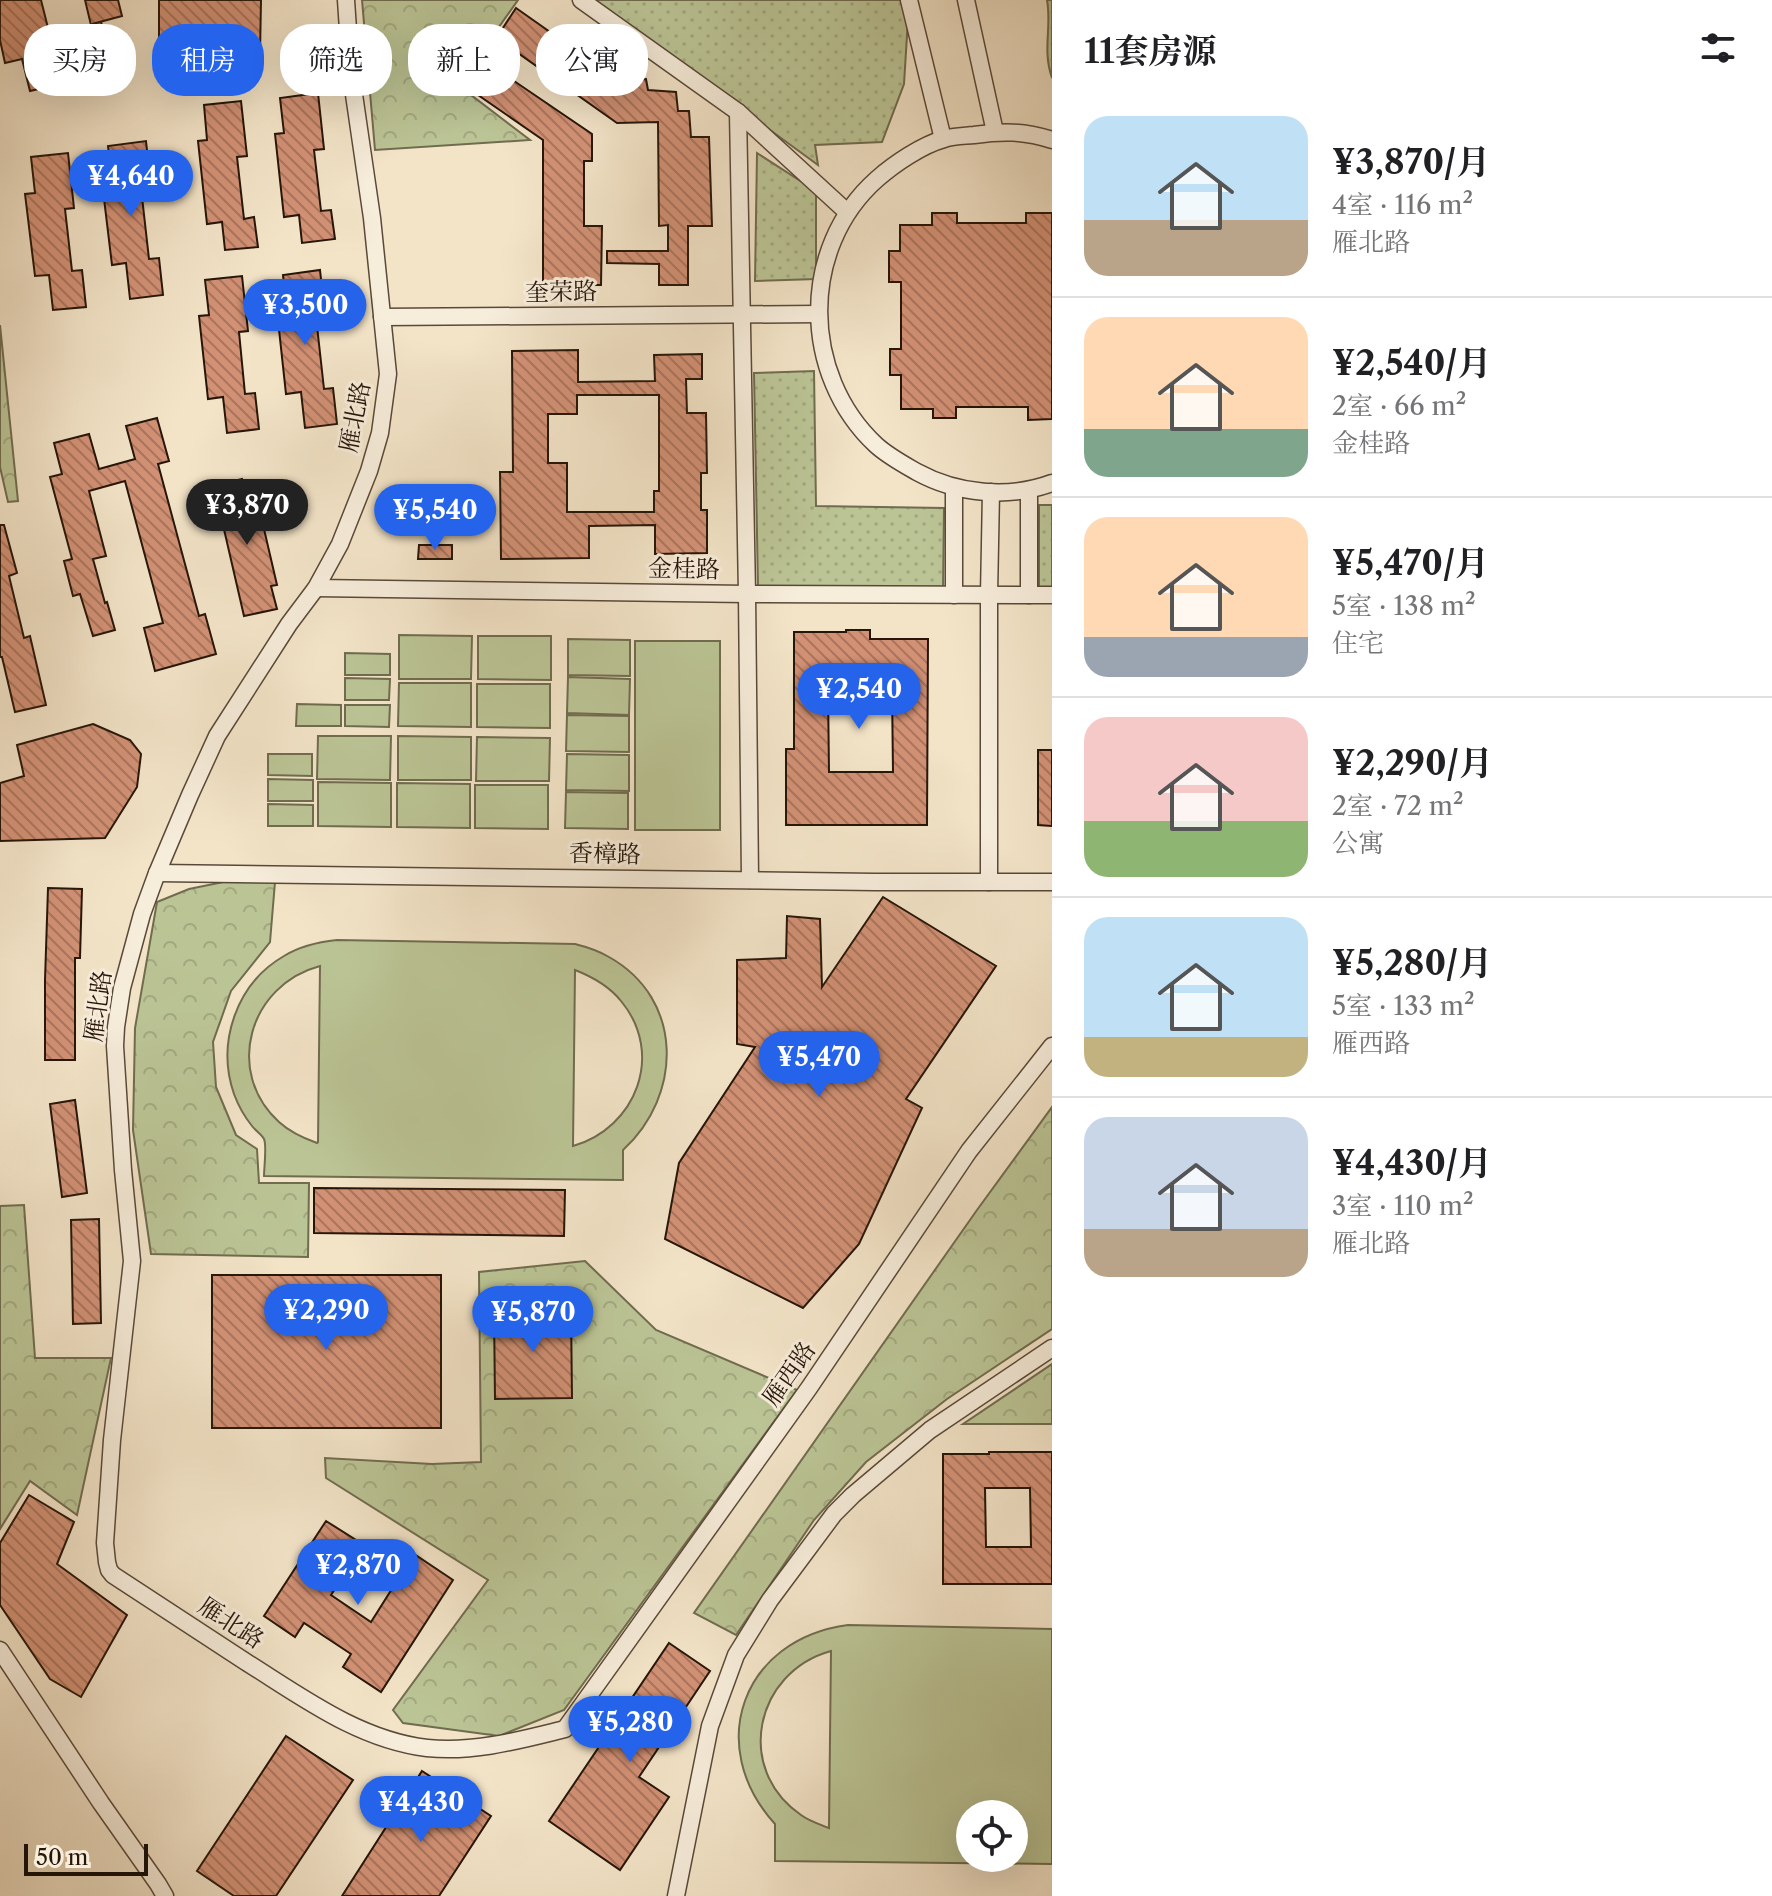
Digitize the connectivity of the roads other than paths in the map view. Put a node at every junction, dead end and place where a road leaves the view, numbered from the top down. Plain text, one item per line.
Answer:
1 (346, 0) edge
2 (581, 0) edge
3 (909, 0) edge
4 (966, 0) edge
5 (738, 112) junction
6 (995, 132) junction
7 (943, 139) junction
8 (1052, 140) edge
9 (847, 212) junction
10 (740, 314) junction
11 (818, 314) junction
12 (382, 317) junction
13 (1052, 483) edge
14 (954, 488) junction
15 (1029, 490) junction
16 (991, 492) junction
17 (316, 588) junction
18 (747, 594) junction
19 (954, 595) junction
20 (989, 595) junction
21 (1029, 595) junction
22 (1052, 595) edge
23 (157, 873) junction
24 (750, 880) junction
25 (989, 882) junction
26 (1052, 882) edge
27 (1052, 1046) edge
28 (1052, 1348) edge
29 (0, 1650) edge
30 (565, 1729) joint
31 (679, 1895) edge
32 (165, 1896) edge

1 - 12 street, 雁北路
2 - 5 street
3 - 7 street
4 - 6 street
5 - 9 street
5 - 10 street
6 - 7 street
6 - 8 street
7 - 9 street
9 - 11 street
10 - 11 street, 奎荣路
10 - 12 street, 奎荣路
10 - 18 street
11 - 14 street
12 - 17 street, 雁北路
13 - 15 street
14 - 16 street
14 - 19 street
15 - 16 street
15 - 21 street
16 - 20 street
17 - 18 street, 金桂路
17 - 23 street, 雁北路
18 - 19 street, 金桂路
18 - 24 street
19 - 20 street, 金桂路
20 - 21 street, 金桂路
20 - 25 street
21 - 22 street, 金桂路
23 - 24 street, 香樟路
23 - 30 street, 雁北路
24 - 25 street, 香樟路
25 - 26 street, 香樟路
27 - 30 street, 雁西路
28 - 31 street
29 - 32 street

